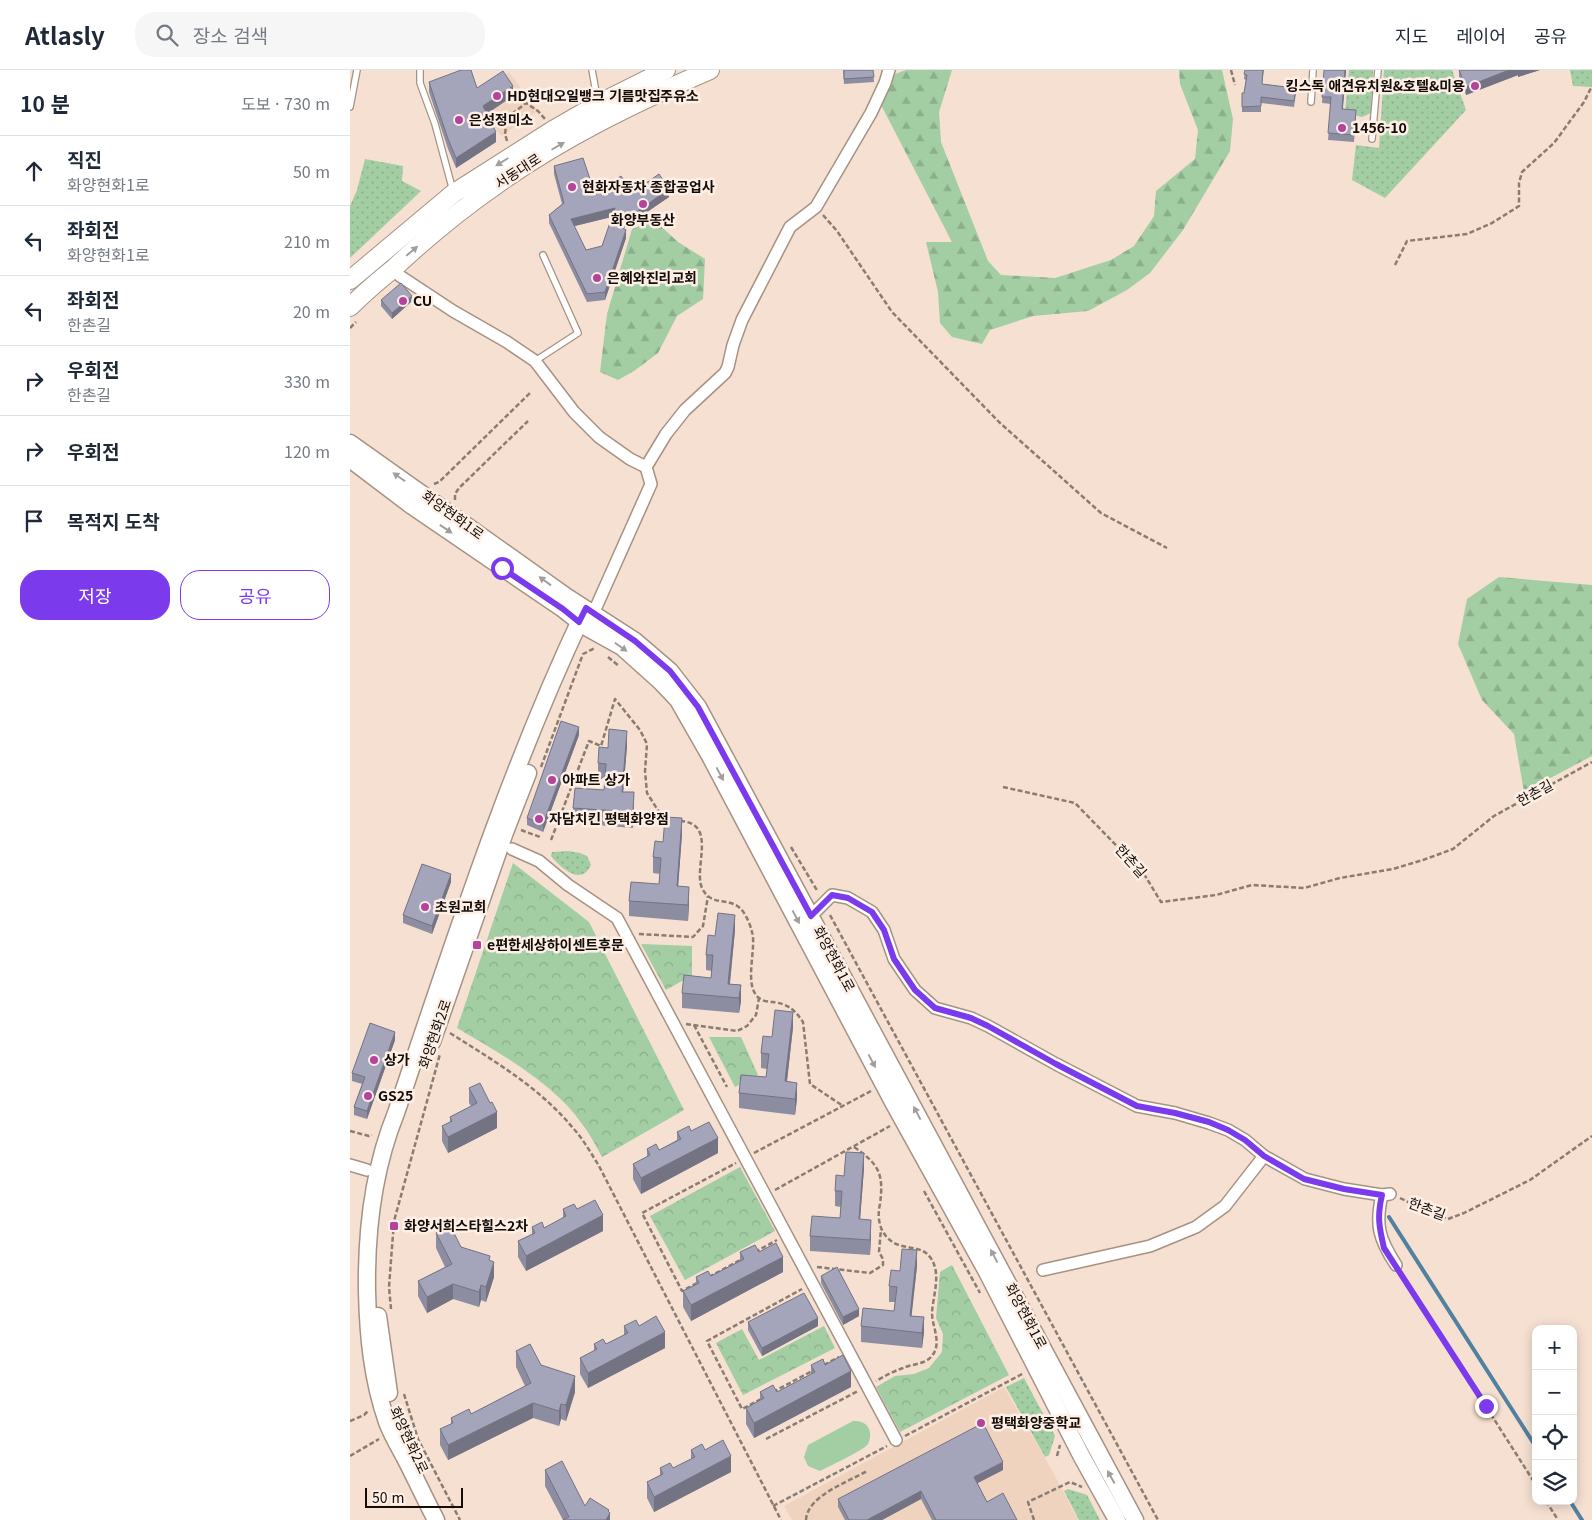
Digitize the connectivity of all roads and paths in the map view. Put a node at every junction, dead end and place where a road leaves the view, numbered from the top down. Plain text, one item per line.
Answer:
1 (357, 70) edge
2 (420, 70) edge
3 (592, 70) edge
4 (666, 70) edge
5 (710, 70) edge
6 (888, 70) edge
7 (1231, 70) edge
8 (1313, 70) edge
9 (1378, 70) edge
10 (1235, 85) dead end
11 (1592, 86) edge
12 (1311, 102) dead end
13 (600, 103) junction
14 (350, 107) edge
15 (553, 130) junction
16 (1372, 139) dead end
17 (510, 157) junction
18 (454, 193) junction
19 (816, 207) junction
20 (543, 255) dead end
21 (1394, 265) dead end
22 (393, 268) junction
23 (350, 280) edge
24 (350, 307) edge
25 (535, 361) junction
26 (531, 392) dead end
27 (528, 421) dead end
28 (350, 443) edge
29 (350, 460) edge
30 (646, 467) junction
31 (436, 484) dead end
32 (455, 501) dead end
33 (1166, 548) dead end
34 (586, 618) junction
35 (596, 648) dead end
36 (602, 653) dead end
37 (622, 668) dead end
38 (1592, 762) edge
39 (539, 774) dead end
40 (1003, 787) dead end
41 (519, 829) dead end
42 (540, 837) dead end
43 (551, 840) dead end
44 (512, 849) dead end
45 (813, 884) dead end
46 (818, 893) dead end
47 (708, 896) junction
48 (827, 910) dead end
49 (811, 916) junction
50 (626, 934) junction
51 (759, 998) junction
52 (672, 1022) junction
53 (694, 1025) junction
54 (447, 1031) dead end
55 (442, 1049) dead end
56 (727, 1087) dead end
57 (871, 1091) dead end
58 (843, 1106) junction
59 (890, 1126) dead end
60 (350, 1131) edge
61 (376, 1134) dead end
62 (1592, 1136) edge
63 (853, 1146) junction
64 (1264, 1156) junction
65 (746, 1158) junction
66 (350, 1165) edge
67 (367, 1170) dead end
68 (765, 1195) junction
69 (1386, 1195) junction
70 (882, 1228) junction
71 (787, 1235) junction
72 (752, 1254) edge
73 (743, 1258) edge
74 (803, 1265) junction
75 (1396, 1265) joint
76 (1042, 1270) dead end
77 (708, 1277) edge
78 (700, 1282) edge
79 (812, 1284) junction
80 (392, 1316) dead end
81 (849, 1352) junction
82 (868, 1386) junction
83 (403, 1389) dead end
84 (370, 1408) dead end
85 (350, 1421) edge
86 (382, 1437) dead end
87 (766, 1440) dead end
88 (896, 1440) dead end
89 (350, 1456) edge
90 (867, 1471) dead end
91 (1532, 1478) edge
92 (1070, 1482) dead end
93 (1549, 1505) edge
94 (436, 1520) edge
95 (449, 1520) edge
96 (460, 1520) edge
97 (780, 1520) edge
98 (806, 1520) edge
99 (1034, 1520) edge
100 (1117, 1520) edge
101 (1134, 1520) edge
102 (1158, 1520) edge
103 (1558, 1520) edge

1 - 14 lane
2 - 18 lane
3 - 13 lane
4 - 13 main road, 서동대로
22 -> 5 main road, 서동대로
6 - 19 street
7 - 10 path
8 - 12 lane
9 - 16 lane
11 - 21 path
13 - 15 main road, 서동대로
15 - 17 main road, 서동대로
15 - 17 path
17 -> 18 main road, 서동대로
18 - 23 main road, 서동대로
19 - 30 street
19 - 33 path
20 - 25 lane
22 - 24 main road, 서동대로
22 - 25 street
25 - 30 street
26 - 31 path
27 - 32 path
34 -> 28 street, 화양현화1로
29 -> 34 street, 화양현화1로
30 - 34 street
34 - 49 street, 화양현화1로
34 - 94 street, 화양현화2로
34 - 95 street, 화양현화2로
34 -> 100 street, 화양현화1로
35 - 39 path
36 - 37 path
38 - 40 path, 한촌길
41 - 42 path
43 - 47 path
44 - 50 street
45 - 46 path
47 - 50 path
47 - 51 path
48 - 102 path
49 - 64 street
101 -> 49 street, 화양현화1로
50 - 52 street
51 - 53 path
51 - 58 path
52 - 53 path
52 - 65 street
53 - 56 path
54 - 97 path
55 - 80 path
57 - 58 path
58 - 65 path
59 - 63 path
60 - 61 path
62 - 69 path, 한촌길
63 - 68 path
63 - 70 path
64 - 69 street
64 - 76 street
65 - 68 street
65 - 78 path
66 - 67 street
68 - 71 street
69 - 75 street
70 - 74 path
70 - 82 path
71 - 72 path
71 - 74 street
73 - 77 path
74 - 79 street
75 - 91 path
79 - 81 street
79 - 81 path
81 - 82 street
82 - 87 path
82 - 88 street
83 - 96 path
84 - 85 path
86 - 89 path
90 - 98 path
92 - 99 path
93 - 103 path

